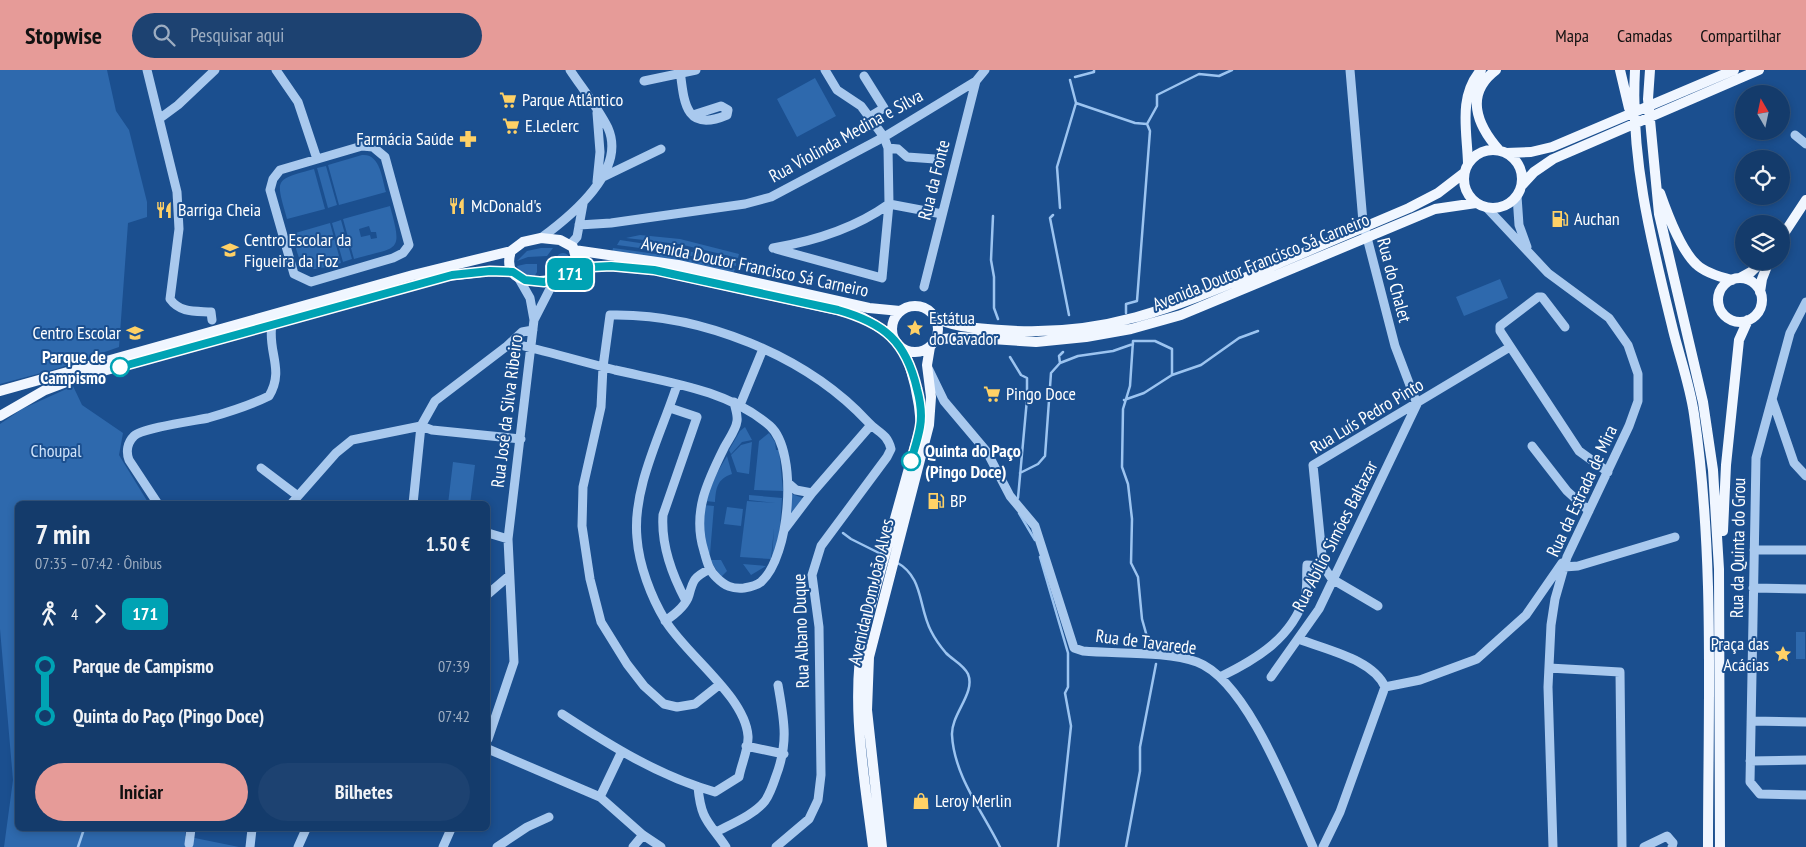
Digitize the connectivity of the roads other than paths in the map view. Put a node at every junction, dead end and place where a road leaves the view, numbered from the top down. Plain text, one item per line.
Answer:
1 (147, 70) edge
2 (215, 70) edge
3 (276, 70) edge
4 (570, 70) edge
5 (696, 70) edge
6 (825, 70) edge
7 (985, 70) edge
8 (1350, 70) edge
9 (1481, 70) edge
10 (1496, 70) edge
11 (1620, 70) edge
12 (1635, 70) edge
13 (1650, 70) edge
14 (1734, 70) edge
15 (1759, 70) edge
16 (680, 72) edge
17 (864, 76) dead end
18 (644, 81) dead end
19 (976, 81) junction
20 (693, 115) dead end
21 (869, 117) junction
22 (159, 119) junction
23 (1795, 135) dead end
24 (884, 136) junction
25 (1637, 144) junction
26 (1806, 144) edge
27 (888, 148) junction
28 (662, 149) dead end
29 (1502, 152) junction
30 (935, 158) dead end
31 (317, 159) junction
32 (1468, 163) junction
33 (1464, 173) junction
34 (599, 180) junction
35 (1654, 180) junction
36 (1522, 185) junction
37 (1517, 196) junction
38 (1806, 200) edge
39 (1476, 203) junction
40 (584, 204) junction
41 (889, 204) junction
42 (1487, 208) junction
43 (942, 214) junction
44 (1387, 223) junction
45 (1790, 224) edge
46 (579, 225) junction
47 (1357, 236) junction
48 (541, 238) junction
49 (572, 248) junction
50 (511, 251) junction
51 (1530, 254) junction
52 (1753, 270) edge
53 (1766, 270) edge
54 (570, 274) junction
55 (515, 275) junction
56 (1736, 279) junction
57 (554, 281) junction
58 (924, 287) dead end
59 (1760, 292) junction
60 (1806, 302) edge
61 (900, 311) junction
62 (934, 317) junction
63 (212, 320) dead end
64 (1748, 320) junction
65 (272, 324) junction
66 (534, 325) junction
67 (1565, 327) dead end
68 (893, 336) junction
69 (932, 343) junction
70 (507, 346) junction
71 (1510, 347) junction
72 (532, 348) junction
73 (763, 349) junction
74 (904, 350) junction
75 (927, 365) junction
76 (603, 367) junction
77 (677, 385) junction
78 (0, 391) edge
79 (1771, 397) junction
80 (737, 403) junction
81 (1417, 404) junction
82 (670, 408) junction
83 (0, 416) edge
84 (421, 426) junction
85 (871, 426) junction
86 (521, 438) junction
87 (1532, 446) dead end
88 (262, 468) dead end
89 (1608, 472) junction
90 (1806, 476) edge
91 (788, 483) junction
92 (812, 493) junction
93 (298, 496) junction
94 (156, 501) edge
95 (294, 501) edge
96 (413, 501) edge
97 (1589, 511) junction
98 (784, 530) junction
99 (490, 534) edge
100 (1675, 537) dead end
101 (508, 539) junction
102 (1754, 550) junction
103 (1806, 550) edge
104 (1567, 557) junction
105 (1323, 566) junction
106 (1564, 567) junction
107 (710, 569) junction
108 (1719, 569) junction
109 (510, 576) junction
110 (1332, 579) junction
111 (1753, 588) junction
112 (1806, 589) edge
113 (490, 592) edge
114 (686, 601) junction
115 (1378, 606) dead end
116 (665, 621) junction
117 (1299, 640) junction
118 (1549, 668) junction
119 (1220, 677) junction
120 (1271, 677) dead end
121 (720, 685) junction
122 (778, 685) dead end
123 (1385, 687) junction
124 (562, 714) dead end
125 (1751, 721) junction
126 (1806, 722) edge
127 (490, 734) edge
128 (746, 746) junction
129 (490, 750) edge
130 (622, 753) junction
131 (784, 754) junction
132 (1806, 760) edge
133 (1750, 761) junction
134 (698, 787) junction
135 (1806, 794) edge
136 (600, 797) junction
137 (549, 817) dead end
138 (191, 831) edge
139 (252, 831) edge
140 (305, 831) edge
141 (450, 831) edge
142 (716, 832) junction
143 (643, 835) junction
144 (189, 844) dead end
145 (250, 847) edge
146 (298, 847) edge
147 (444, 847) edge
148 (497, 847) edge
149 (633, 847) edge
150 (661, 847) edge
151 (726, 847) edge
152 (776, 847) edge
153 (873, 847) edge
154 (882, 847) edge
155 (1313, 847) edge
156 (1323, 847) edge
157 (1553, 847) edge
158 (1622, 847) edge
159 (1644, 847) edge
160 (1672, 847) edge
161 (1708, 847) edge
162 (1720, 847) edge

1 - 22 street
2 - 22 street
3 - 31 street
4 - 34 street
5 - 16 street
6 - 21 street
7 - 19 street
8 - 81 street, Rua do Chalet
9 - 32 main road
10 - 29 main road
11 - 25 main road
12 - 25 main road
13 - 35 main road
14 - 29 main road
15 - 36 main road
16 - 18 street
16 - 20 street
17 - 21 street
19 - 24 street, Rua Violinda Medina e Silva
19 - 43 street, Rua da Fonte
21 - 24 street
22 - 63 street
23 - 26 street
24 - 27 street
24 - 46 street, Rua Violinda Medina e Silva
25 - 161 main road
27 - 30 street
27 - 41 street
28 - 34 street
29 - 32 main road
29 - 36 main road
31 - 31 street
32 - 33 main road
33 - 39 main road
33 - 44 main road, Avenida Doutor Francisco Sá Carneiro
34 - 40 street
35 - 56 main road
35 - 108 main road
36 - 37 main road
37 - 42 main road
37 - 51 street, Rua da Estrada de Mira
38 - 45 main road
39 - 42 main road
39 - 44 main road, Avenida Doutor Francisco Sá Carneiro
40 - 46 street
40 - 48 street
41 - 41 street
41 - 43 street
42 - 51 street, Rua da Estrada de Mira
43 - 58 street, Rua da Fonte
44 - 47 main road, Avenida Doutor Francisco Sá Carneiro
46 - 49 street
47 - 62 main road, Avenida Doutor Francisco Sá Carneiro
47 - 69 main road, Avenida Doutor Francisco Sá Carneiro
48 - 49 main road
48 - 50 main road
49 - 54 main road
49 - 61 main road, Avenida Doutor Francisco Sá Carneiro
50 - 55 main road
50 - 78 main road
51 - 89 street, Rua da Estrada de Mira
52 - 56 main road
53 - 59 main road
54 - 57 main road
54 - 68 main road, Avenida Doutor Francisco Sá Carneiro
55 - 57 main road
55 - 65 main road
55 - 66 street, Rua José da Silva Ribeiro
56 - 59 main road
56 - 64 main road
57 - 66 street, Rua José da Silva Ribeiro
59 - 64 main road
60 - 79 street, Rua da Quinta do Grou
61 - 62 main road
61 - 68 main road
62 - 69 main road
64 - 108 main road
65 - 83 main road
65 - 94 street
66 - 70 street
66 - 72 street, Rua José da Silva Ribeiro
67 - 71 street
68 - 74 main road
69 - 74 main road
69 - 75 main road, Avenida Dom João Alves
70 - 72 street
70 - 84 street
71 - 81 street, Rua Luís Pedro Pinto
71 - 89 street
72 - 76 street
72 - 86 street, Rua José da Silva Ribeiro
73 - 76 street
73 - 80 street
73 - 85 street
74 - 153 main road, Avenida Dom João Alves
75 - 119 street, Rua de Tavarede
75 - 154 main road, Avenida Dom João Alves
76 - 77 street
76 - 121 street
77 - 80 street
77 - 82 street
79 - 90 street
79 - 102 street, Rua da Quinta do Grou
80 - 91 street
80 - 107 street
81 - 105 street, Rua Luís Pedro Pinto
81 - 110 street, Rua Abílio Simões Baltazar
82 - 114 street
82 - 116 street
84 - 86 street
84 - 93 street
84 - 96 street
85 - 92 street
85 - 152 street, Rua Albano Duque
86 - 101 street, Rua José da Silva Ribeiro
87 - 97 street
88 - 93 street
89 - 97 street, Rua da Estrada de Mira
91 - 92 street
91 - 98 street
92 - 98 street
93 - 95 street
97 - 104 street, Rua da Estrada de Mira
98 - 107 street
99 - 101 street
100 - 106 street
101 - 109 street, Rua José da Silva Ribeiro
102 - 103 street
102 - 111 street, Rua da Quinta do Grou
104 - 106 street, Rua da Estrada de Mira
104 - 123 street
105 - 110 street, Rua Luís Pedro Pinto
105 - 119 street
106 - 118 street, Rua da Estrada de Mira
107 - 114 street
108 - 162 main road
109 - 113 street
109 - 127 street, Rua José da Silva Ribeiro
110 - 115 street
110 - 117 street, Rua Abílio Simões Baltazar
111 - 112 street
111 - 125 street, Rua da Quinta do Grou
114 - 116 street
116 - 121 street
117 - 120 street, Rua Abílio Simões Baltazar
117 - 123 street
118 - 157 street, Rua da Estrada de Mira
118 - 158 street
119 - 155 street, Rua de Tavarede
121 - 128 street
122 - 131 street
123 - 156 street
124 - 130 street
125 - 126 street
125 - 133 street, Rua da Quinta do Grou
128 - 131 street
128 - 134 street
129 - 136 street
130 - 134 street
130 - 136 street
131 - 142 street
132 - 133 street
133 - 135 street, Rua da Quinta do Grou
134 - 142 street
136 - 143 street
137 - 148 street
138 - 144 street
139 - 145 street
140 - 146 street
141 - 147 street
142 - 151 street
143 - 149 street
143 - 150 street
159 - 160 street

